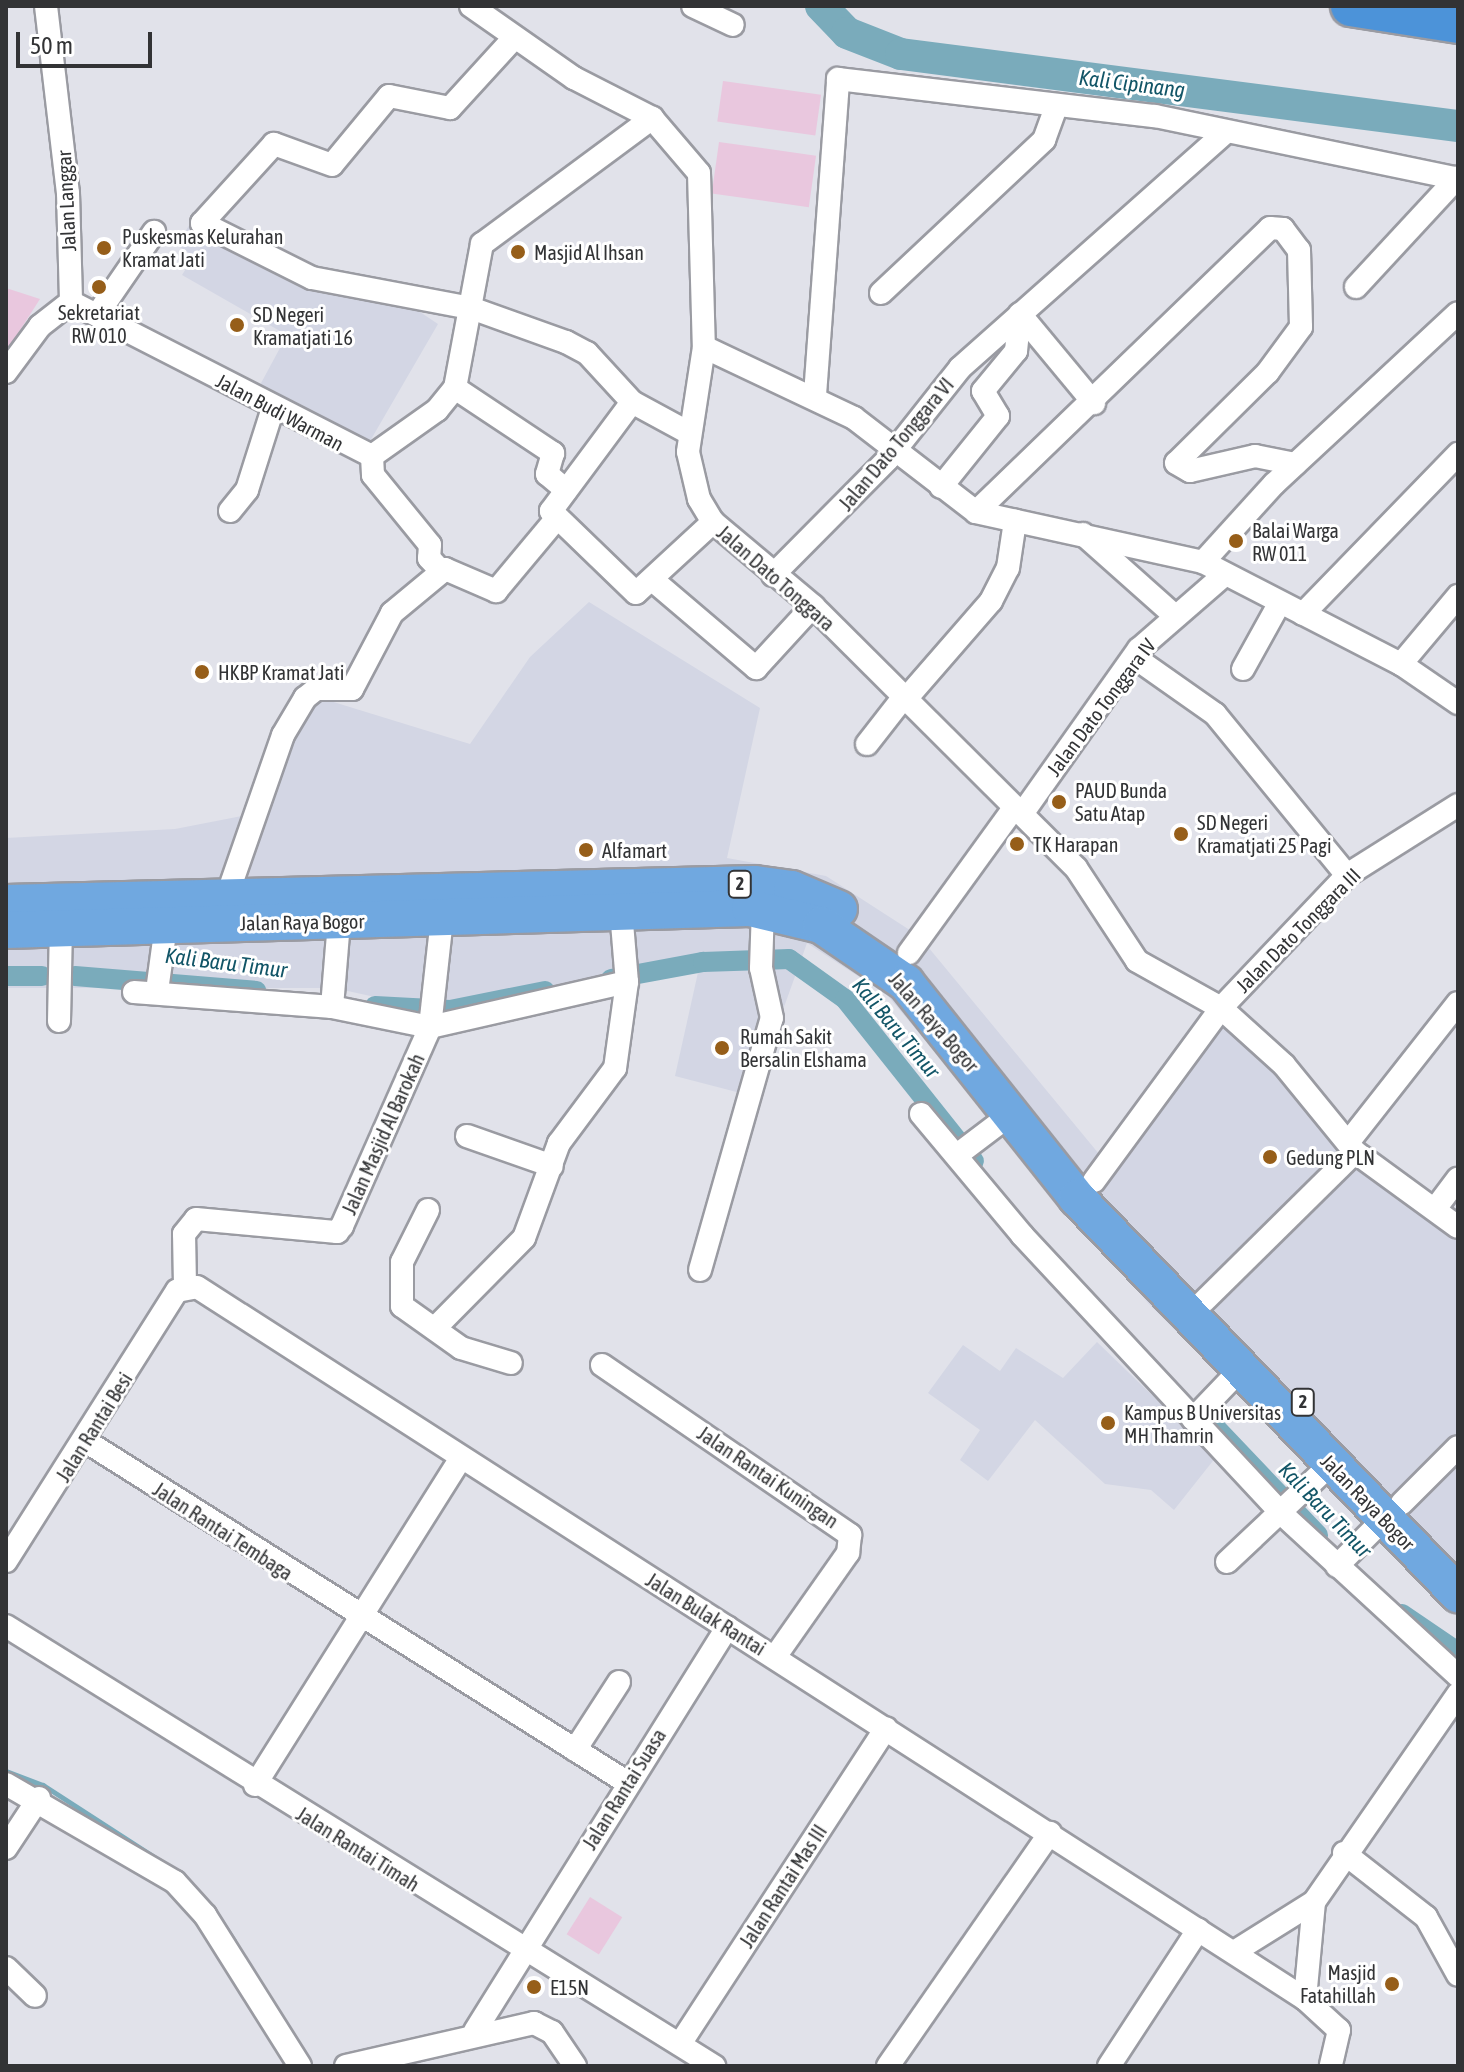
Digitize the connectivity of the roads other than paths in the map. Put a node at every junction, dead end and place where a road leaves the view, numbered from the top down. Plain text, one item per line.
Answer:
1 (471, 6) edge
2 (693, 6) edge
3 (1351, 6) edge
4 (49, 7) edge
5 (1458, 23) edge
6 (733, 25) dead end
7 (514, 38) junction
8 (1057, 105) junction
9 (652, 118) junction
10 (1225, 133) junction
11 (1458, 178) edge
12 (154, 232) dead end
13 (1356, 287) dead end
14 (881, 293) dead end
15 (71, 302) junction
16 (471, 308) junction
17 (1458, 313) edge
18 (1020, 314) junction
19 (97, 315) junction
20 (704, 347) junction
21 (6, 372) edge
22 (455, 388) junction
23 (815, 395) junction
24 (632, 402) junction
25 (1094, 403) junction
26 (273, 408) junction
27 (689, 433) junction
28 (896, 451) junction
29 (1458, 454) edge
30 (372, 456) junction
31 (1295, 464) junction
32 (941, 487) junction
33 (566, 490) junction
34 (230, 511) dead end
35 (976, 512) junction
36 (557, 518) junction
37 (1015, 521) junction
38 (713, 522) junction
39 (1083, 534) junction
40 (1203, 562) junction
41 (444, 570) junction
42 (773, 575) junction
43 (1224, 575) junction
44 (655, 582) junction
45 (1458, 596) edge
46 (1279, 604) junction
47 (813, 606) junction
48 (1303, 614) junction
49 (1175, 616) junction
50 (1134, 657) junction
51 (1401, 664) junction
52 (1243, 669) dead end
53 (904, 699) junction
54 (1458, 703) edge
55 (867, 744) dead end
56 (1458, 805) edge
57 (1018, 811) junction
58 (1347, 875) junction
59 (228, 893) junction
60 (6, 903) edge
61 (621, 911) junction
62 (97, 913) junction
63 (442, 918) junction
64 (49, 919) junction
65 (339, 921) junction
66 (761, 922) junction
67 (166, 925) junction
68 (6, 930) edge
69 (909, 953) junction
70 (626, 974) junction
71 (157, 991) junction
72 (134, 992) dead end
73 (333, 1001) junction
74 (1458, 1003) edge
75 (1221, 1008) junction
76 (432, 1016) junction
77 (59, 1021) dead end
78 (921, 1114) dead end
79 (1011, 1114) junction
80 (467, 1136) dead end
81 (1352, 1146) junction
82 (964, 1151) junction
83 (552, 1166) junction
84 (1458, 1179) edge
85 (1094, 1181) junction
86 (1435, 1209) junction
87 (428, 1210) dead end
88 (1458, 1227) edge
89 (700, 1270) dead end
90 (181, 1287) junction
91 (1204, 1301) junction
92 (437, 1326) junction
93 (511, 1363) dead end
94 (602, 1365) dead end
95 (1256, 1376) junction
96 (1198, 1414) junction
97 (87, 1442) junction
98 (1458, 1447) edge
99 (461, 1458) junction
100 (1331, 1464) junction
101 (1287, 1507) junction
102 (1393, 1511) junction
103 (1458, 1560) edge
104 (6, 1561) edge
105 (1227, 1562) dead end
106 (1341, 1562) junction
107 (1458, 1594) edge
108 (359, 1619) junction
109 (6, 1626) edge
110 (727, 1627) junction
111 (775, 1657) junction
112 (1458, 1676) edge
113 (619, 1682) dead end
114 (1458, 1694) edge
115 (886, 1728) junction
116 (575, 1750) junction
117 (628, 1783) junction
118 (6, 1784) edge
119 (255, 1785) junction
120 (39, 1798) junction
121 (1050, 1833) junction
122 (6, 1848) edge
123 (1344, 1853) junction
124 (1314, 1902) junction
125 (1198, 1930) junction
126 (1234, 1952) junction
127 (524, 1953) junction
128 (6, 1968) edge
129 (1458, 1977) edge
130 (1458, 1993) edge
131 (35, 1996) dead end
132 (1305, 1999) junction
133 (475, 2031) junction
134 (680, 2044) junction
135 (300, 2066) edge
136 (346, 2066) edge
137 (575, 2066) edge
138 (714, 2066) edge
139 (888, 2066) edge
140 (1109, 2066) edge
141 (1331, 2066) edge

1 - 7 street, Jalan Dato Tonggara
2 - 6 street
3 - 5 highway
4 - 15 street, Jalan Langgar
7 - 9 street, Jalan Dato Tonggara
7 - 16 street
8 - 10 street
8 - 14 street
8 - 23 street
9 - 16 street
9 - 20 street, Jalan Dato Tonggara
10 - 11 street
10 - 18 street, Jalan Dato Tonggara VI
11 - 13 street
12 - 19 street
15 - 19 street, Jalan Budi Warman
15 - 21 street
16 - 22 street
16 - 24 street
17 - 31 street
18 - 25 street
18 - 28 street, Jalan Dato Tonggara VI
18 - 32 street
19 - 26 street, Jalan Budi Warman
20 - 23 street
20 - 27 street, Jalan Dato Tonggara
22 - 30 street
22 - 33 street
23 - 28 street
24 - 27 street
24 - 33 street
25 - 31 street
25 - 35 street
26 - 30 street, Jalan Budi Warman
26 - 34 street
27 - 38 street, Jalan Dato Tonggara
28 - 32 street
28 - 42 street, Jalan Dato Tonggara VI
29 - 48 street
30 - 41 street
31 - 40 street
32 - 35 street
33 - 36 street
35 - 37 street
36 - 41 street
36 - 44 street
37 - 39 street
37 - 53 street
38 - 42 street, Jalan Dato Tonggara
38 - 44 street
39 - 40 street
39 - 49 street
40 - 43 street
41 - 59 street
42 - 47 street, Jalan Dato Tonggara
43 - 46 street
43 - 49 street, Jalan Dato Tonggara IV
44 - 47 street
45 - 51 street
46 - 48 street
46 - 52 street
47 - 53 street, Jalan Dato Tonggara
48 - 51 street
49 - 50 street, Jalan Dato Tonggara IV
50 - 57 street, Jalan Dato Tonggara IV
50 - 58 street
51 - 54 street
53 - 55 street
53 - 57 street, Jalan Dato Tonggara
56 - 58 street, Jalan Dato Tonggara III
57 - 69 street, Jalan Dato Tonggara IV
57 - 75 street, Jalan Dato Tonggara
58 - 75 street, Jalan Dato Tonggara III
59 - 62 highway, Jalan Raya Bogor / 2
59 - 69 highway, Jalan Raya Bogor / 2
60 - 64 highway, Jalan Raya Bogor / 2
61 - 63 highway, Jalan Raya Bogor / 2
61 - 66 highway, Jalan Raya Bogor / 2
61 - 70 street
62 - 64 highway, Jalan Raya Bogor / 2
62 - 67 highway, Jalan Raya Bogor / 2
63 - 65 highway, Jalan Raya Bogor / 2
63 - 76 street, Jalan Masjid Al Barokah
64 - 68 highway, Jalan Raya Bogor / 2
64 - 77 street
65 - 67 highway, Jalan Raya Bogor / 2
65 - 73 street
66 - 79 highway, Jalan Raya Bogor / 2
66 - 89 street
67 - 71 street
69 - 85 highway, Jalan Raya Bogor / 2
70 - 76 street
70 - 83 street
71 - 72 street
71 - 73 street
73 - 76 street
74 - 81 street
75 - 81 street, Jalan Dato Tonggara
75 - 85 street, Jalan Dato Tonggara III
76 - 90 street, Jalan Masjid Al Barokah
78 - 82 street
79 - 82 street
79 - 95 highway, Jalan Raya Bogor / 2
80 - 83 street
81 - 86 street, Jalan Dato Tonggara
81 - 91 street
82 - 96 street
83 - 92 street
84 - 86 street
85 - 91 highway, Jalan Raya Bogor / 2
86 - 88 street, Jalan Dato Tonggara
87 - 92 street
90 - 97 street, Jalan Rantai Besi
90 - 99 street, Jalan Bulak Rantai
91 - 95 highway, Jalan Raya Bogor / 2
92 - 93 street
94 - 111 street, Jalan Rantai Kuningan
95 - 96 street
95 - 100 highway, Jalan Raya Bogor / 2
95 - 102 highway, Jalan Raya Bogor / 2
96 - 101 street
97 - 104 street, Jalan Rantai Besi
97 - 108 street, Jalan Rantai Tembaga
98 - 102 street
99 - 108 street
99 - 110 street, Jalan Bulak Rantai
100 - 101 street
100 - 102 highway, Jalan Raya Bogor / 2
101 - 105 street
101 - 106 street
102 - 103 highway, Jalan Raya Bogor / 2
102 - 106 street
102 - 107 highway, Jalan Raya Bogor / 2
106 - 112 street
108 - 116 street, Jalan Rantai Tembaga
108 - 119 street
109 - 119 street, Jalan Rantai Timah
110 - 111 street, Jalan Bulak Rantai
110 - 117 street, Jalan Rantai Suasa
111 - 115 street, Jalan Bulak Rantai
113 - 116 street
114 - 123 street
115 - 121 street, Jalan Bulak Rantai
115 - 134 street, Jalan Rantai Mas III
116 - 117 street, Jalan Rantai Tembaga
117 - 127 street, Jalan Rantai Suasa
118 - 120 street
119 - 127 street, Jalan Rantai Timah
120 - 122 street
120 - 135 street
121 - 125 street, Jalan Bulak Rantai
121 - 139 street
123 - 124 street
123 - 129 street
124 - 126 street
124 - 132 street
125 - 126 street, Jalan Bulak Rantai
125 - 140 street
126 - 132 street, Jalan Bulak Rantai
127 - 133 street, Jalan Rantai Suasa
127 - 134 street, Jalan Rantai Timah
128 - 131 street
129 - 130 street
132 - 141 street, Jalan Bulak Rantai
133 - 136 street
133 - 137 street
134 - 138 street, Jalan Rantai Timah

